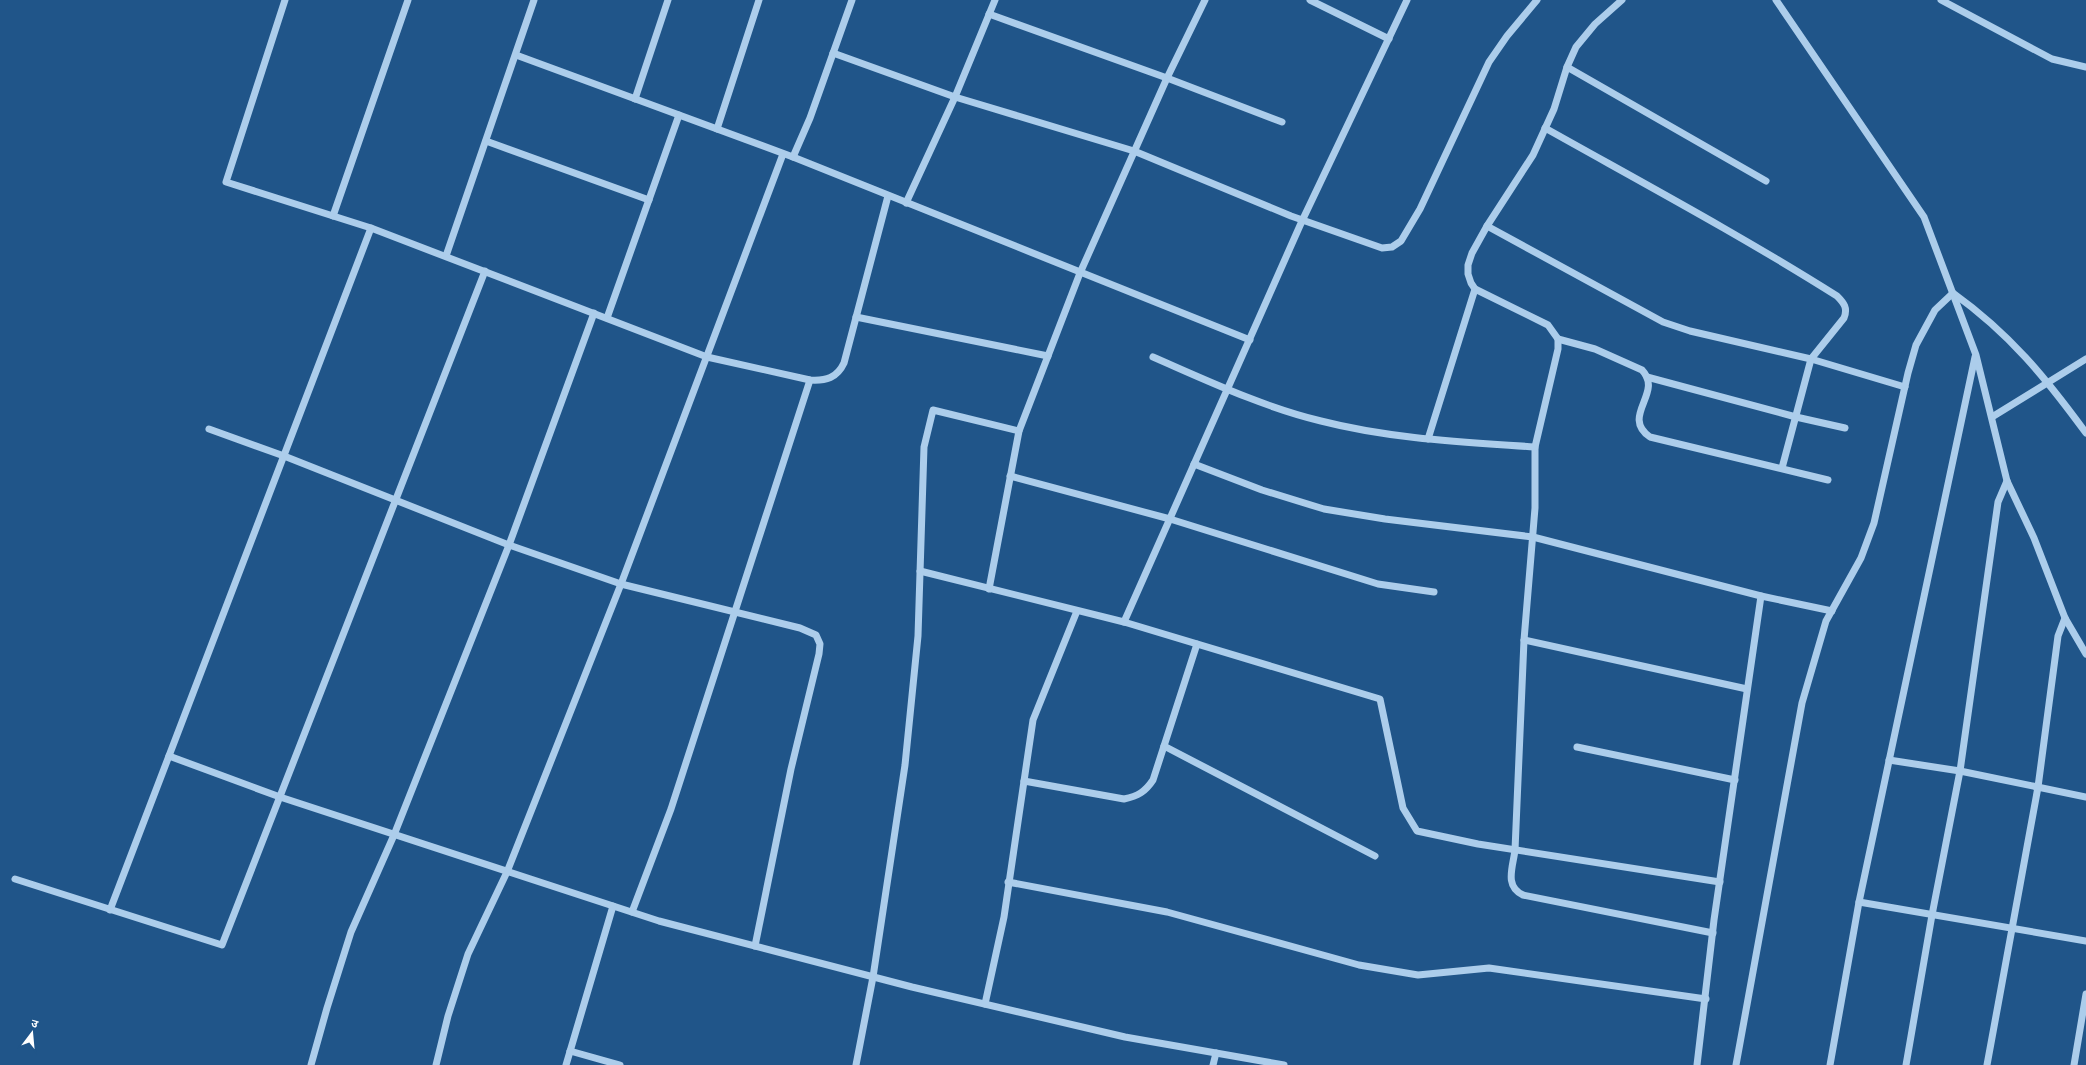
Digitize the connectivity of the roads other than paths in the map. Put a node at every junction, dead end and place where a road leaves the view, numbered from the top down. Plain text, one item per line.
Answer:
1 (285, 0) edge
2 (408, 0) edge
3 (534, 0) edge
4 (668, 0) edge
5 (759, 0) edge
6 (852, 0) edge
7 (995, 0) edge
8 (1205, 0) edge
9 (1310, 0) edge
10 (1407, 0) edge
11 (1537, 0) edge
12 (1622, 0) edge
13 (1776, 0) edge
14 (1941, 0) edge
15 (989, 14) junction
16 (1389, 39) junction
17 (833, 53) junction
18 (516, 55) junction
19 (1567, 67) junction
20 (2086, 67) edge
21 (1168, 78) junction
22 (955, 97) junction
23 (635, 99) junction
24 (679, 115) junction
25 (1282, 122) dead end
26 (1545, 128) junction
27 (717, 129) junction
28 (486, 141) junction
29 (1134, 151) junction
30 (783, 154) junction
31 (793, 157) junction
32 (1766, 181) dead end
33 (888, 196) junction
34 (649, 200) junction
35 (906, 203) junction
36 (333, 216) junction
37 (1302, 221) junction
38 (1487, 226) junction
39 (371, 228) junction
40 (446, 256) junction
41 (485, 271) junction
42 (1080, 273) junction
43 (1475, 289) junction
44 (1952, 292) junction
45 (594, 313) junction
46 (856, 317) junction
47 (607, 318) junction
48 (1558, 339) junction
49 (1250, 340) junction
50 (1976, 355) junction
51 (1048, 356) junction
52 (707, 357) junction
53 (1153, 358) dead end
54 (1811, 359) junction
55 (2084, 361) edge
56 (1647, 377) junction
57 (810, 380) junction
58 (2048, 382) junction
59 (1905, 387) junction
60 (1227, 390) junction
61 (1796, 417) junction
62 (1992, 417) junction
63 (1845, 428) dead end
64 (209, 429) dead end
65 (1019, 432) junction
66 (2086, 433) edge
67 (1428, 439) junction
68 (1536, 448) junction
69 (284, 456) junction
70 (1194, 464) junction
71 (1782, 468) junction
72 (1010, 476) junction
73 (1828, 480) dead end
74 (2008, 481) junction
75 (395, 501) junction
76 (1170, 519) junction
77 (1532, 537) junction
78 (509, 545) junction
79 (920, 571) junction
80 (621, 584) junction
81 (989, 589) junction
82 (1434, 592) dead end
83 (1761, 596) junction
84 (1077, 611) junction
85 (1832, 611) junction
86 (734, 612) junction
87 (2065, 618) junction
88 (1124, 622) junction
89 (1524, 640) junction
90 (1197, 644) junction
91 (2086, 654) edge
92 (1747, 689) junction
93 (1164, 746) junction
94 (1578, 747) dead end
95 (169, 756) junction
96 (1889, 760) junction
97 (1960, 771) junction
98 (1735, 780) junction
99 (1024, 781) junction
100 (2038, 787) junction
101 (280, 796) junction
102 (2086, 797) edge
103 (394, 835) junction
104 (1515, 850) junction
105 (1375, 856) dead end
106 (507, 872) junction
107 (15, 879) dead end
108 (1008, 882) junction
109 (1720, 882) junction
110 (1859, 902) junction
111 (613, 906) junction
112 (110, 910) junction
113 (632, 912) junction
114 (1932, 915) junction
115 (2011, 928) junction
116 (1713, 933) junction
117 (2086, 941) edge
118 (755, 946) junction
119 (873, 977) junction
120 (2086, 994) edge
121 (1706, 999) junction
122 (985, 1004) junction
123 (570, 1051) junction
124 (1216, 1053) junction
125 (311, 1065) edge
126 (436, 1065) edge
127 (566, 1065) edge
128 (620, 1065) edge
129 (856, 1065) edge
130 (1212, 1065) edge
131 (1284, 1065) edge
132 (1697, 1065) edge
133 (1736, 1065) edge
134 (1830, 1065) edge
135 (1906, 1065) edge
136 (1987, 1065) edge
137 (2074, 1065) edge

1 - 36 street
2 - 36 street
3 - 18 street
4 - 23 street
5 - 27 street
6 - 17 street
7 - 15 street
8 - 21 street
9 - 16 street
10 - 16 street
11 - 37 street
12 - 19 street
13 - 44 street
14 - 20 street
15 - 21 street
15 - 22 street
16 - 37 street
17 - 22 street
17 - 31 street
18 - 23 street
18 - 28 street
19 - 26 street
19 - 32 street
21 - 25 street
21 - 29 street
22 - 29 street
22 - 35 street
23 - 24 street
24 - 27 street
24 - 34 street
26 - 38 street
26 - 54 street
27 - 30 street
28 - 34 street
28 - 40 street
29 - 37 street
29 - 42 street
30 - 31 street
30 - 52 street
31 - 33 street
33 - 35 street
33 - 46 street
34 - 47 street
35 - 42 street
36 - 39 street
37 - 49 street
38 - 43 street
38 - 54 street
39 - 40 street
39 - 69 street
40 - 41 street
41 - 45 street
41 - 75 street
42 - 49 street
42 - 51 street
43 - 48 street
43 - 67 street
44 - 50 street
44 - 58 street
44 - 59 street
45 - 47 street
45 - 78 street
46 - 51 street
46 - 57 street
47 - 52 street
48 - 56 street
48 - 68 street
49 - 60 street
50 - 62 street
50 - 96 street
51 - 65 street
52 - 57 street
52 - 80 street
53 - 60 street
54 - 59 street
54 - 61 street
55 - 58 street
56 - 61 street
56 - 71 street
57 - 86 street
58 - 62 street
58 - 66 street
59 - 85 street
60 - 67 street
60 - 70 street
61 - 63 street
61 - 71 street
62 - 74 street
64 - 69 street
65 - 72 street
65 - 79 street
67 - 68 street
68 - 77 street
69 - 75 street
69 - 95 street
70 - 76 street
70 - 77 street
71 - 73 street
72 - 76 street
72 - 81 street
74 - 87 street
74 - 97 street
75 - 78 street
75 - 101 street
76 - 82 street
76 - 88 street
77 - 83 street
77 - 89 street
78 - 80 street
78 - 103 street
79 - 81 street
79 - 119 street
80 - 86 street
80 - 106 street
81 - 84 street
83 - 85 street
83 - 92 street
84 - 88 street
84 - 99 street
85 - 133 street
86 - 113 street
86 - 118 street
87 - 91 street
87 - 100 street
88 - 90 street
89 - 92 street
89 - 104 street
90 - 93 street
90 - 104 street
92 - 98 street
93 - 99 street
93 - 105 street
94 - 98 street
95 - 101 street
95 - 112 street
96 - 97 street
96 - 110 street
97 - 100 street
97 - 114 street
98 - 109 street
99 - 108 street
100 - 102 street
100 - 115 street
101 - 103 street
101 - 112 street
103 - 106 street
103 - 125 street
104 - 109 street
104 - 116 street
106 - 111 street
106 - 126 street
107 - 112 street
108 - 121 street
108 - 122 street
109 - 116 street
110 - 114 street
110 - 134 street
111 - 113 street
111 - 123 street
113 - 118 street
114 - 115 street
114 - 135 street
115 - 117 street
115 - 136 street
116 - 121 street
118 - 119 street
119 - 122 street
119 - 129 street
120 - 137 street
121 - 132 street
122 - 124 street
123 - 127 street
123 - 128 street
124 - 130 street
124 - 131 street

